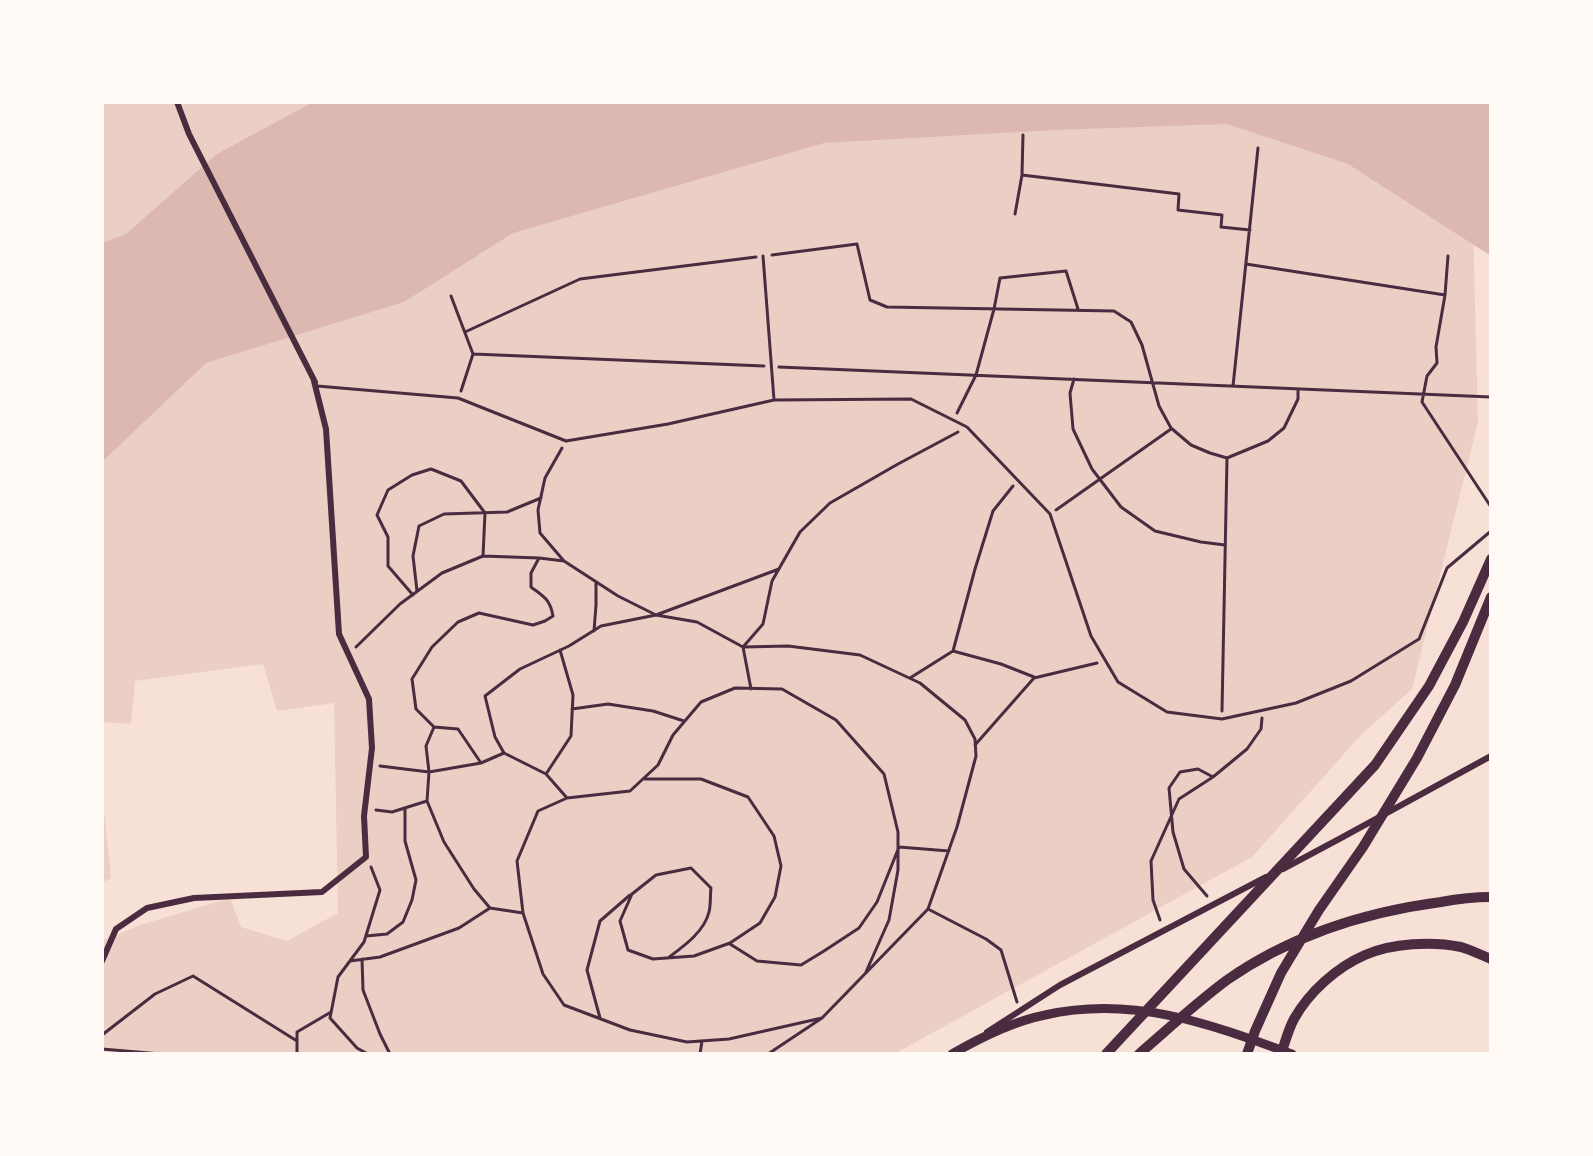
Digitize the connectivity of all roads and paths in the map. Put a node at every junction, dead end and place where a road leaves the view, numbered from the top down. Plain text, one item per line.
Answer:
1 (177, 102) edge
2 (1023, 135) dead end
3 (1258, 148) dead end
4 (1022, 175) junction
5 (1015, 214) dead end
6 (1250, 230) junction
7 (763, 256) junction
8 (1448, 256) dead end
9 (1246, 264) junction
10 (1445, 295) junction
11 (451, 296) dead end
12 (994, 309) junction
13 (1078, 310) junction
14 (465, 332) junction
15 (473, 354) junction
16 (772, 366) junction
17 (975, 375) junction
18 (1074, 379) junction
19 (316, 383) junction
20 (1153, 383) junction
21 (1233, 386) junction
22 (1298, 389) junction
23 (1423, 394) junction
24 (1491, 397) edge
25 (458, 398) junction
26 (774, 400) junction
27 (953, 420) junction
28 (967, 427) junction
29 (1172, 428) junction
30 (566, 441) junction
31 (1227, 458) junction
32 (1099, 479) junction
33 (1018, 480) junction
34 (541, 498) junction
35 (1491, 507) edge
36 (485, 513) junction
37 (1050, 514) junction
38 (1491, 531) edge
39 (1225, 545) junction
40 (483, 556) junction
41 (539, 558) junction
42 (1491, 559) edge
43 (564, 561) junction
44 (779, 569) junction
45 (596, 582) junction
46 (417, 592) junction
47 (413, 595) junction
48 (1491, 597) edge
49 (656, 615) junction
50 (594, 631) junction
51 (743, 647) junction
52 (560, 650) junction
53 (953, 651) junction
54 (349, 655) junction
55 (1106, 661) junction
56 (910, 678) junction
57 (1034, 678) junction
58 (751, 689) junction
59 (572, 709) junction
60 (1263, 710) junction
61 (1222, 719) junction
62 (684, 722) junction
63 (434, 727) junction
64 (975, 745) junction
65 (504, 753) junction
66 (1491, 756) edge
67 (481, 763) junction
68 (370, 765) junction
69 (429, 772) junction
70 (546, 774) junction
71 (1212, 777) junction
72 (644, 779) junction
73 (567, 798) junction
74 (427, 801) junction
75 (405, 808) junction
76 (365, 809) junction
77 (1171, 817) junction
78 (899, 847) junction
79 (949, 851) junction
80 (366, 857) junction
81 (632, 894) junction
82 (1491, 897) edge
83 (1213, 905) junction
84 (490, 908) junction
85 (928, 909) junction
86 (523, 913) junction
87 (1163, 931) junction
88 (366, 936) junction
89 (730, 944) junction
90 (668, 958) junction
91 (363, 959) junction
92 (1491, 959) edge
93 (102, 961) edge
94 (350, 961) junction
95 (866, 972) junction
96 (1020, 1010) junction
97 (332, 1012) junction
98 (822, 1018) junction
99 (600, 1019) junction
100 (102, 1035) edge
101 (297, 1041) junction
102 (702, 1041) junction
103 (102, 1049) edge
104 (956, 1052) edge
105 (162, 1054) edge
106 (297, 1054) edge
107 (368, 1054) edge
108 (390, 1054) edge
109 (700, 1054) edge
110 (768, 1054) edge
111 (1106, 1054) edge
112 (1139, 1054) edge
113 (1247, 1054) edge
114 (1281, 1054) edge
115 (1292, 1054) edge

1 - 19 street
2 - 4 path
3 - 6 path
4 - 5 path
4 - 6 path
6 - 9 path
7 - 12 path
7 - 14 path
7 - 16 lane
8 - 10 path
9 - 10 path
9 - 21 path
10 - 23 path
11 - 14 path
12 - 13 path
12 - 13 path
12 - 17 path
13 - 20 path
14 - 15 path
15 - 16 path
15 - 25 path
16 - 17 path
16 - 26 lane
17 - 18 path
17 - 27 path
18 - 20 path
18 - 32 path
19 - 25 lane
19 - 54 street
20 - 21 path
20 - 29 path
21 - 22 path
22 - 23 path
22 - 31 path
23 - 24 path
23 - 35 path
25 - 30 lane
26 - 27 lane
26 - 30 lane
27 - 28 lane
28 - 33 lane
28 - 44 path
29 - 31 path
29 - 32 path
30 - 34 path
31 - 39 path
32 - 37 path
32 - 39 path
33 - 37 lane
33 - 53 path
34 - 36 path
34 - 43 path
36 - 40 path
36 - 46 path
36 - 47 path
37 - 55 lane
38 - 60 lane
39 - 61 path
40 - 41 path
40 - 46 path
41 - 43 path
41 - 63 path
42 - 111 highway
43 - 45 path
44 - 49 path
44 - 51 path
45 - 49 path
45 - 50 path
46 - 47 path
47 - 54 path
48 - 113 highway
49 - 50 path
49 - 51 path
50 - 52 path
51 - 56 path
51 - 58 path
52 - 59 path
52 - 65 path
53 - 56 path
53 - 57 path
54 - 68 street
55 - 57 path
55 - 61 lane
56 - 64 path
57 - 64 path
58 - 62 path
58 - 78 path
59 - 62 path
59 - 70 path
60 - 61 lane
60 - 71 path
62 - 72 path
63 - 67 path
63 - 69 path
64 - 79 path
65 - 67 path
65 - 70 path
66 - 83 street
67 - 69 path
68 - 69 path
68 - 76 street
69 - 74 path
70 - 73 path
71 - 77 path
71 - 77 path
72 - 73 path
72 - 89 path
73 - 86 path
74 - 75 path
74 - 84 path
75 - 76 path
75 - 88 path
76 - 80 street
77 - 83 path
77 - 87 path
78 - 79 path
78 - 89 path
78 - 95 path
79 - 85 path
80 - 88 path
80 - 93 street
81 - 90 path
81 - 90 path
81 - 99 path
82 - 112 highway
83 - 87 street
84 - 86 path
84 - 91 path
85 - 95 path
85 - 96 path
86 - 99 path
87 - 96 street
88 - 94 path
89 - 90 path
91 - 94 path
91 - 108 path
92 - 114 highway
94 - 97 path
95 - 98 path
96 - 104 street
97 - 101 path
97 - 107 path
98 - 102 path
98 - 110 path
99 - 102 path
100 - 101 path
101 - 106 path
102 - 109 path
103 - 105 path
104 - 115 main road

